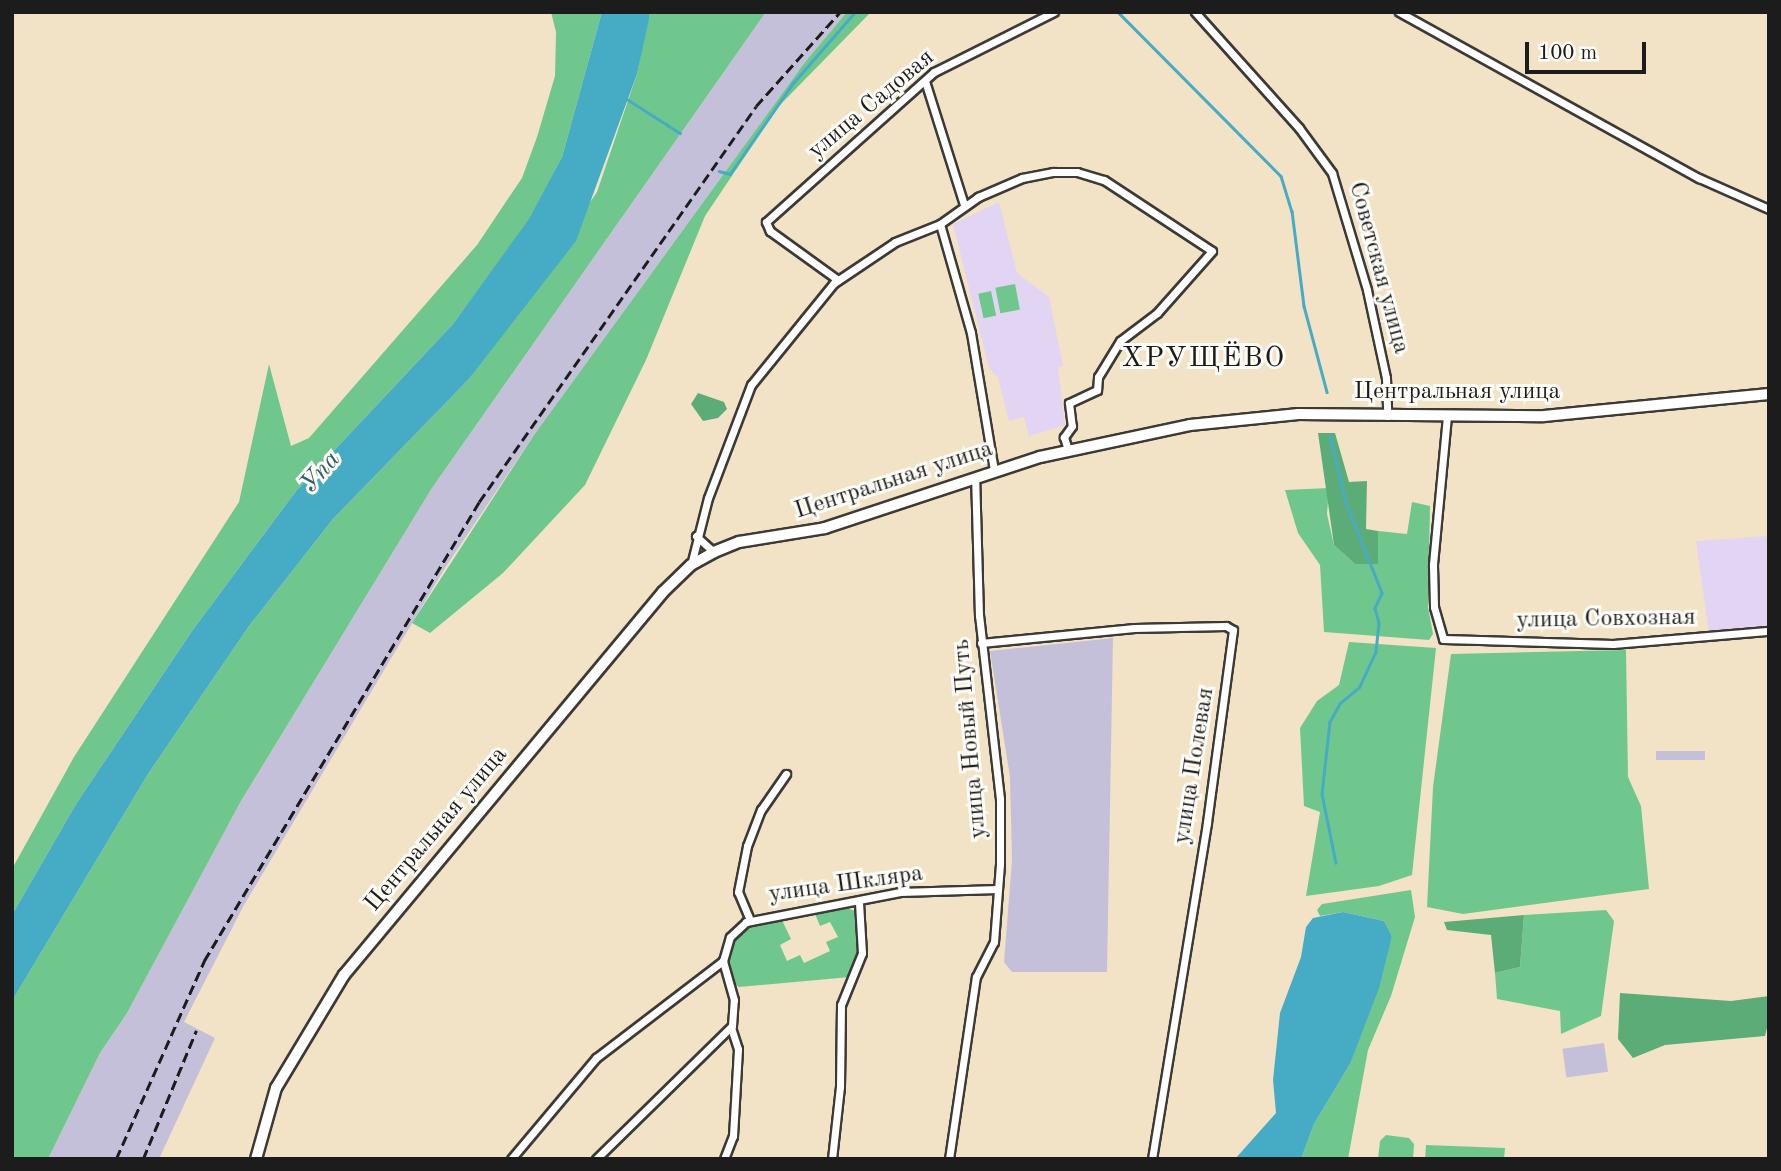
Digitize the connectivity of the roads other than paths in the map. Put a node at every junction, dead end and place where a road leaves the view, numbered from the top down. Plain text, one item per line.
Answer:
1 (1054, 12) edge
2 (1195, 12) edge
3 (1399, 12) edge
4 (925, 80) junction
5 (964, 205) junction
6 (1769, 209) edge
7 (940, 224) junction
8 (838, 279) junction
9 (1769, 394) edge
10 (1387, 416) junction
11 (1447, 416) junction
12 (1068, 450) junction
13 (994, 470) junction
14 (975, 477) junction
15 (696, 536) junction
16 (714, 552) junction
17 (691, 565) junction
18 (1769, 631) edge
19 (981, 643) junction
20 (786, 774) dead end
21 (998, 889) junction
22 (859, 902) junction
23 (750, 920) junction
24 (723, 961) junction
25 (730, 1028) junction
26 (256, 1159) edge
27 (511, 1159) edge
28 (596, 1159) edge
29 (724, 1159) edge
30 (832, 1159) edge
31 (949, 1159) edge
32 (1152, 1159) edge

1 - 4 street, улица Садовая
2 - 10 street, Советская улица
3 - 6 street
4 - 5 street
4 - 8 street, улица Садовая
5 - 7 street
5 - 12 street
7 - 8 street
7 - 13 street
8 - 15 street
9 - 11 main road, Центральная улица
10 - 11 main road, Центральная улица
10 - 12 main road, Центральная улица
11 - 18 street, улица Совхозная
12 - 13 main road, Центральная улица
13 - 14 main road, Центральная улица
14 - 16 main road, Центральная улица
14 - 19 street, улица Новый Путь
15 - 16 street
15 - 17 street
16 - 17 main road, Центральная улица
17 - 26 main road, Центральная улица
19 - 21 street, улица Новый Путь
19 - 32 street, улица Полевая
20 - 23 street
21 - 22 street, улица Шкляра
21 - 31 street, улица Новый Путь
22 - 23 street, улица Шкляра
22 - 30 street
23 - 24 street, улица Шкляра
24 - 25 street
24 - 27 street, улица Шкляра
25 - 28 street
25 - 29 street

